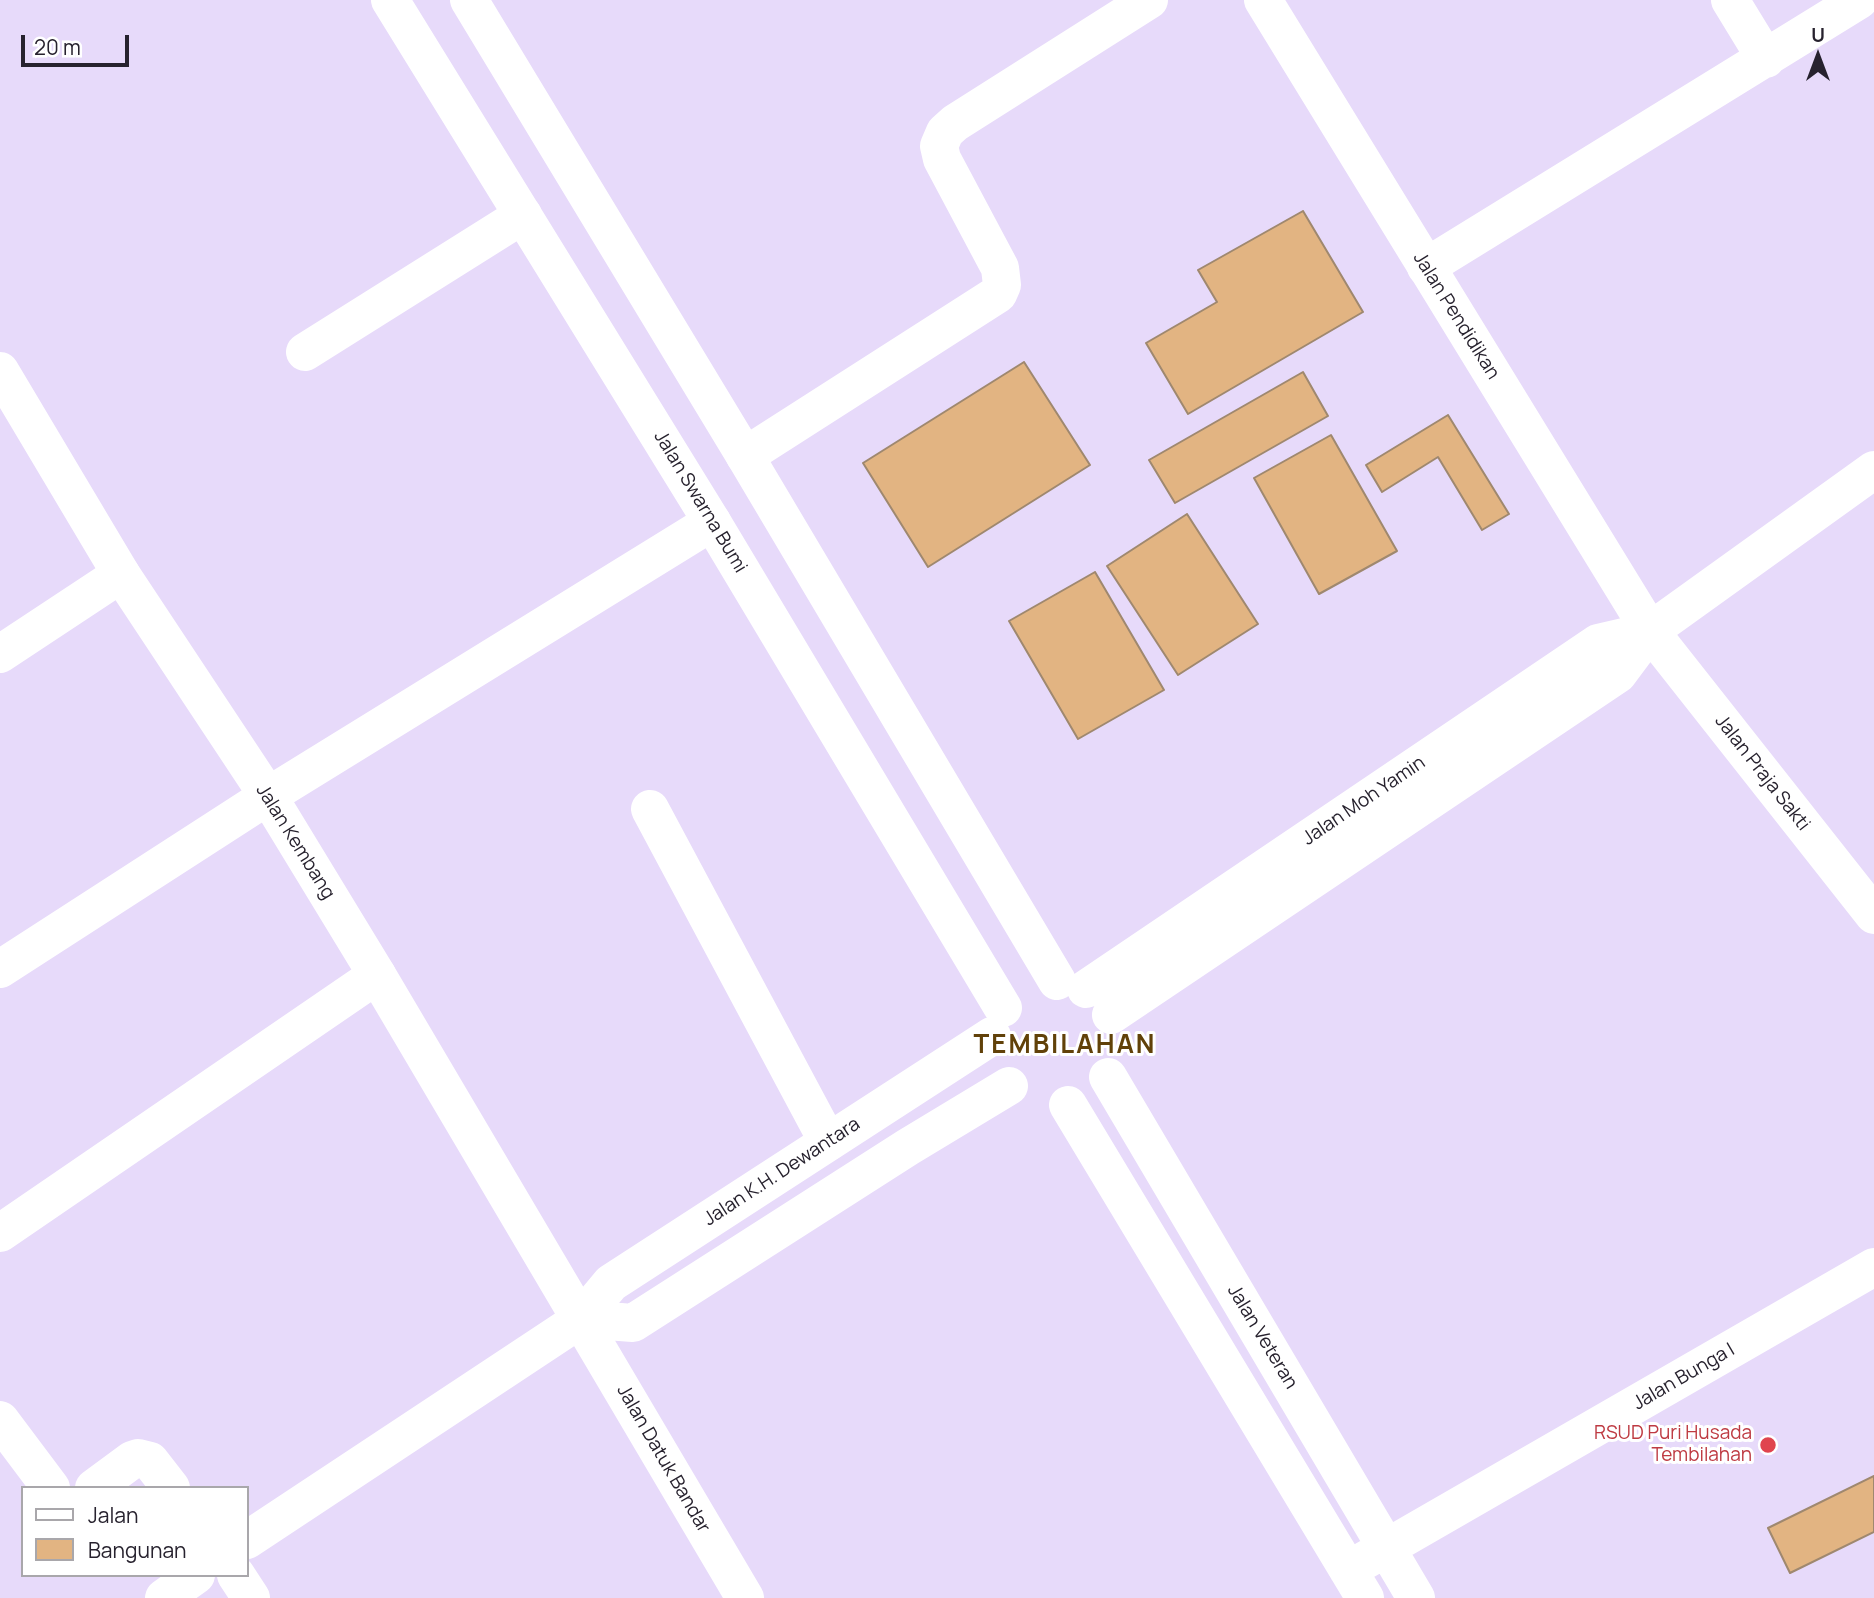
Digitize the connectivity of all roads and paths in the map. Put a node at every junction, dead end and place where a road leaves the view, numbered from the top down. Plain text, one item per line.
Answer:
1 (390, 0) edge
2 (469, 0) edge
3 (1149, 0) edge
4 (1263, 0) edge
5 (1730, 0) edge
6 (1859, 0) edge
7 (1766, 59) junction
8 (523, 215) junction
9 (1426, 267) junction
10 (304, 352) dead end
11 (0, 371) edge
12 (745, 456) junction
13 (1874, 470) edge
14 (712, 522) junction
15 (121, 574) junction
16 (1650, 631) junction
17 (0, 654) edge
18 (268, 796) junction
19 (650, 809) dead end
20 (1874, 915) edge
21 (0, 970) edge
22 (377, 975) junction
23 (1084, 995) junction
24 (998, 1022) junction
25 (1108, 1077) junction
26 (1009, 1086) junction
27 (1068, 1105) junction
28 (828, 1142) junction
29 (0, 1233) edge
30 (1874, 1267) edge
31 (581, 1319) junction
32 (0, 1420) edge
33 (50, 1486) edge
34 (97, 1486) edge
35 (169, 1486) edge
36 (248, 1539) edge
37 (1386, 1548) junction
38 (193, 1577) edge
39 (237, 1577) edge
40 (1356, 1584) edge
41 (164, 1598) edge
42 (251, 1598) edge
43 (745, 1598) edge
44 (1416, 1598) edge

1 - 8 street, Jalan Swarna Bumi
2 - 12 street
3 - 12 street
4 - 9 street, Jalan Pendidikan
5 - 7 street
6 - 7 street
7 - 9 street
8 - 10 street
8 - 14 street, Jalan Swarna Bumi
9 - 16 street, Jalan Pendidikan
11 - 15 street, Jalan Kembang
12 - 23 street
13 - 16 street, Jalan Moh Yamin
14 - 18 street
14 - 24 street, Jalan Swarna Bumi
15 - 17 street
15 - 18 street, Jalan Kembang
16 - 20 street, Jalan Praja Sakti
16 - 23 street, Jalan Moh Yamin
18 - 21 street
18 - 22 street, Jalan Kembang
19 - 28 street
22 - 29 street
22 - 31 street, Jalan Kembang
23 - 24 street
23 - 25 street
24 - 26 street
24 - 28 street, Jalan K.H. Dewantara
25 - 27 street
25 - 37 street, Jalan Veteran
26 - 27 street
26 - 31 street
27 - 40 street
28 - 31 street, Jalan K.H. Dewantara
30 - 37 street, Jalan Bunga I
31 - 36 street, Jalan K.H. Dewantara
31 - 43 street, Jalan Datuk Bandar
32 - 33 street
34 - 35 street
37 - 40 street, Jalan Bunga I
37 - 44 street, Jalan Veteran
38 - 41 street
39 - 42 street

